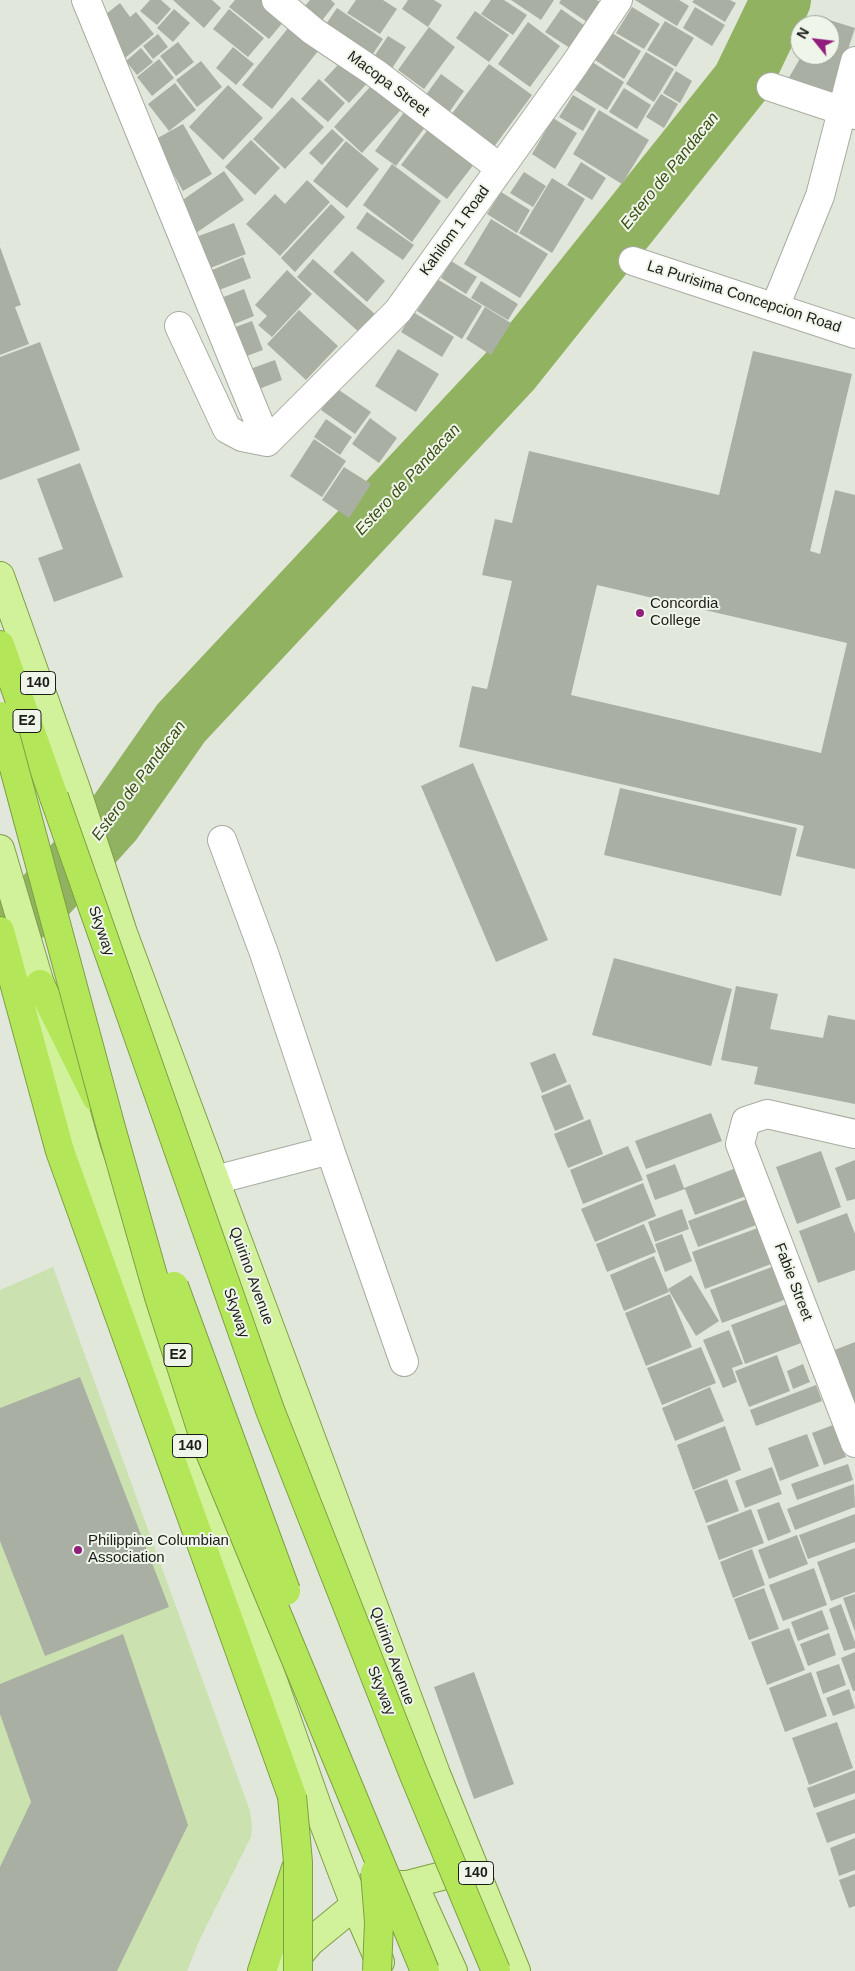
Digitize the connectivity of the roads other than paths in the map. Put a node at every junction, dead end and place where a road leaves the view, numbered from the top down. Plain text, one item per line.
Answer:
1 (276, 0) edge
2 (618, 0) edge
3 (94, 4) edge
4 (855, 61) edge
5 (771, 87) dead end
6 (849, 113) edge
7 (500, 168) junction
8 (632, 260) dead end
9 (775, 307) junction
10 (179, 326) dead end
11 (855, 334) edge
12 (267, 442) junction
13 (0, 576) edge
14 (0, 645) edge
15 (0, 671) edge
16 (0, 716) edge
17 (65, 793) junction
18 (222, 840) dead end
19 (0, 849) edge
20 (0, 932) edge
21 (40, 984) junction
22 (855, 1134) edge
23 (330, 1150) junction
24 (215, 1180) junction
25 (404, 1362) dead end
26 (855, 1443) edge
27 (304, 1769) junction
28 (298, 1862) junction
29 (474, 1868) junction
30 (407, 1885) junction
31 (355, 1905) junction
32 (262, 1971) edge
33 (270, 1971) edge
34 (285, 1971) edge
35 (298, 1971) edge
36 (377, 1971) edge
37 (384, 1971) edge
38 (425, 1971) edge
39 (453, 1971) edge
40 (496, 1971) edge
41 (516, 1971) edge

1 - 7 street, Macopa Street
2 - 7 street, Kahilom 1 Road
3 - 12 street
4 - 6 street
5 - 6 street
6 - 9 street
7 - 12 street, Kahilom 1 Road
8 - 9 street, La Purisima Concepcion Road
9 - 11 street, La Purisima Concepcion Road
10 - 12 street
13 - 17 main road, Quirino Avenue / 140
14 - 17 highway, Skyway / E2
15 - 17 highway
16 - 38 highway, E2, bridge
17 - 24 main road, Quirino Avenue / 140
17 - 40 highway, Skyway / E2, bridge
18 - 23 street
19 - 21 main road, 140
20 - 28 highway, bridge
21 - 27 main road, 140
21 - 36 highway, bridge
22 - 26 street, Fabie Street
23 - 24 street
23 - 25 street
24 - 29 main road, Quirino Avenue / 140
27 - 31 main road, 140
27 - 33 main road
28 - 32 highway
28 - 35 highway, bridge
29 - 30 main road
29 - 41 main road, Quirino Avenue / 140
30 - 31 main road
30 - 39 main road
31 - 34 main road
31 - 37 main road, 140

